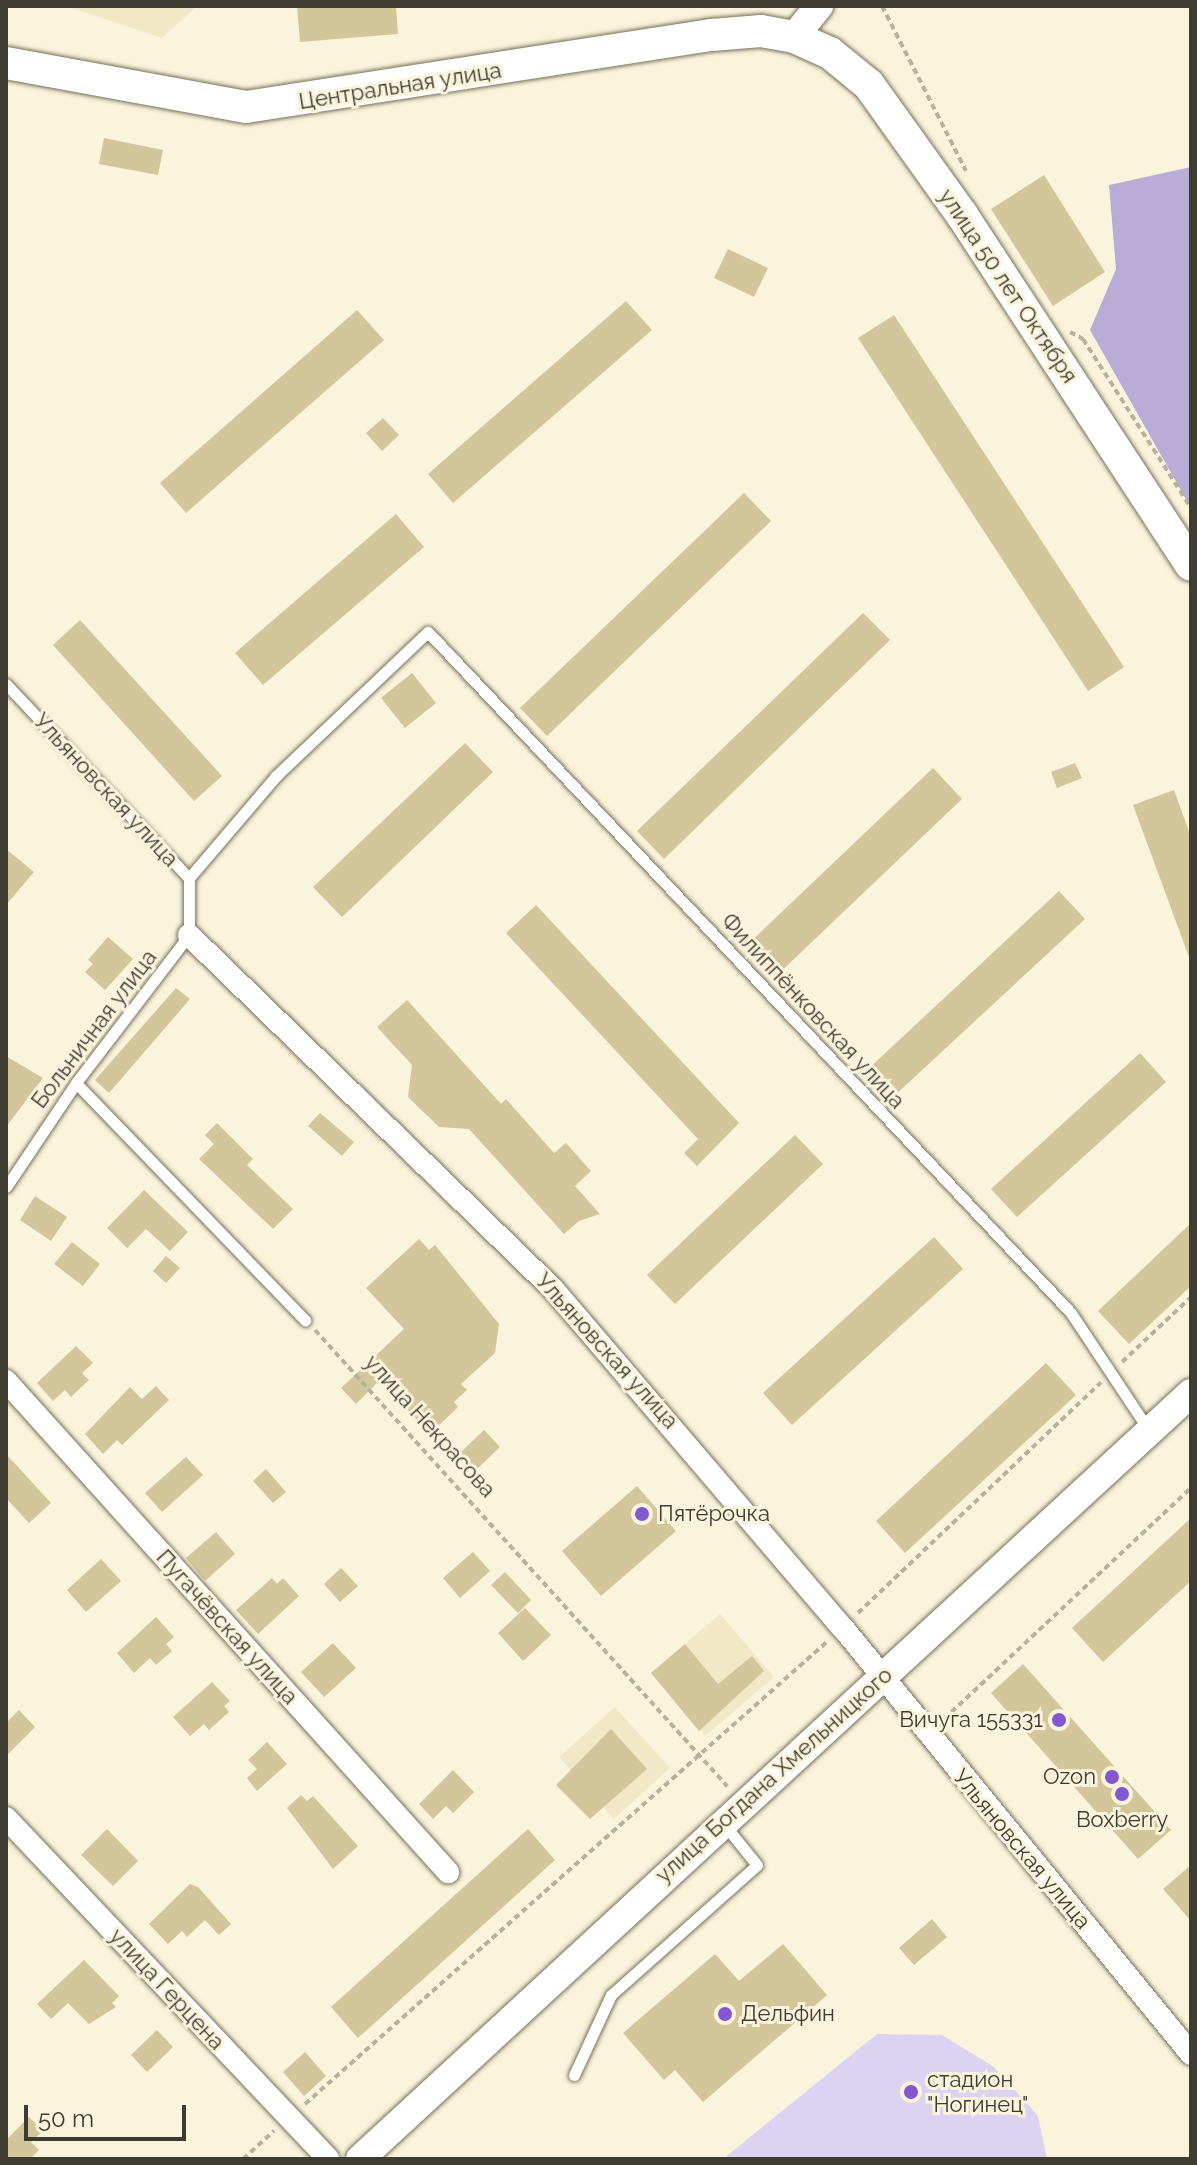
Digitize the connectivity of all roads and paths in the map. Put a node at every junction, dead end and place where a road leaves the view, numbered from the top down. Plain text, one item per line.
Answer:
1 (819, 6) edge
2 (882, 6) edge
3 (794, 37) junction
4 (6, 63) edge
5 (971, 181) dead end
6 (1061, 327) dead end
7 (1191, 508) edge
8 (1191, 565) edge
9 (6, 684) edge
10 (189, 878) junction
11 (189, 935) junction
12 (76, 1083) junction
13 (6, 1187) edge
14 (1191, 1297) edge
15 (305, 1320) joint
16 (1110, 1373) junction
17 (6, 1381) edge
18 (1191, 1393) edge
19 (1151, 1432) junction
20 (1191, 1488) edge
21 (843, 1628) junction
22 (882, 1679) junction
23 (927, 1734) junction
24 (700, 1756) junction
25 (733, 1814) junction
26 (6, 1818) edge
27 (448, 1872) dead end
28 (1191, 2054) edge
29 (574, 2075) dead end
30 (289, 2118) junction
31 (243, 2159) edge
32 (328, 2159) edge
33 (360, 2159) edge

1 - 3 street
2 - 5 path
3 - 4 main road, Центральная улица
3 - 8 main road, улица 50 лет Октября
6 - 7 path
9 - 10 lane, Ульяновская улица
10 - 11 lane, Ульяновская улица
10 - 16 lane, Филиппёнковская улица
11 - 12 lane, Больничная улица
11 - 21 street, Ульяновская улица
12 - 13 lane, Больничная улица
12 - 15 lane
14 - 16 path
15 - 24 path, улица Некрасова
16 - 19 lane, Филиппёнковская улица
16 - 21 path
17 - 27 street, Пугачёвская улица
18 - 19 street, улица Богдана Хмельницкого
19 - 22 street, улица Богдана Хмельницкого
20 - 23 path
21 - 22 street, Ульяновская улица
21 - 24 path
22 - 23 street, Ульяновская улица
22 - 25 street, улица Богдана Хмельницкого
23 - 28 street, Ульяновская улица
24 - 25 path, улица Некрасова
24 - 30 path
25 - 29 lane
25 - 33 street, улица Богдана Хмельницкого
26 - 30 street, улица Герцена
30 - 31 path
30 - 32 street, улица Герцена

